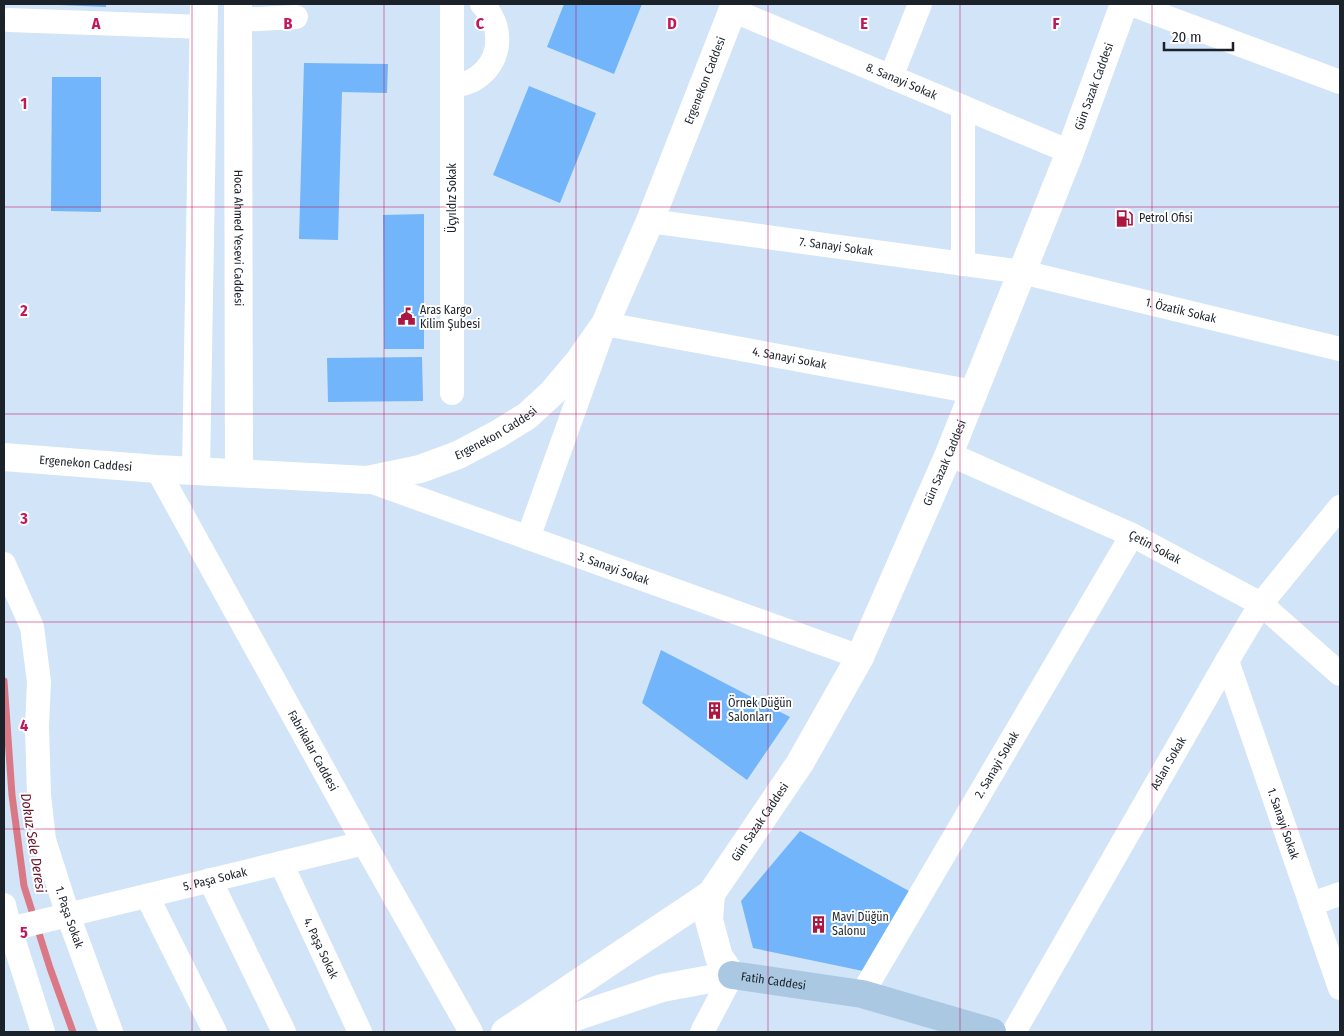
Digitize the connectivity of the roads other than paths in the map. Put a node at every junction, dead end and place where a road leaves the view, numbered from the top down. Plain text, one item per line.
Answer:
1 (452, 4) edge
2 (482, 4) edge
3 (920, 4) edge
4 (1124, 4) edge
5 (1131, 4) edge
6 (733, 7) edge
7 (238, 12) edge
8 (204, 15) edge
9 (296, 17) dead end
10 (8, 20) dead end
11 (891, 77) junction
12 (1340, 82) edge
13 (452, 86) junction
14 (963, 107) junction
15 (1070, 152) junction
16 (650, 222) junction
17 (963, 264) junction
18 (1022, 272) junction
19 (605, 324) junction
20 (1340, 349) edge
21 (974, 392) junction
22 (452, 393) dead end
23 (948, 454) junction
24 (4, 457) edge
25 (158, 468) junction
26 (196, 471) junction
27 (239, 472) junction
28 (367, 480) junction
29 (1340, 507) edge
30 (1132, 535) junction
31 (528, 538) junction
32 (4, 564) edge
33 (1261, 604) junction
34 (860, 657) junction
35 (1227, 661) junction
36 (1340, 674) edge
37 (364, 843) junction
38 (281, 863) junction
39 (210, 880) junction
40 (711, 894) junction
41 (1340, 894) edge
42 (148, 896) junction
43 (1311, 904) junction
44 (4, 905) edge
45 (59, 917) junction
46 (15, 927) junction
47 (732, 975) junction
48 (1340, 988) edge
49 (862, 994) junction
50 (43, 1032) edge
51 (111, 1032) edge
52 (216, 1032) edge
53 (284, 1032) edge
54 (360, 1032) edge
55 (471, 1032) edge
56 (505, 1032) edge
57 (530, 1032) edge
58 (702, 1032) edge
59 (992, 1032) edge
60 (1014, 1032) edge

1 - 13 street, Üçyıldız Sokak
2 - 13 street
3 - 11 street
4 - 15 street, Gün Sazak Caddesi
5 - 12 street
6 - 11 street, 8. Sanayi Sokak
6 - 16 street, Ergenekon Caddesi
7 - 9 street
7 - 27 street, Hoca Ahmed Yesevi Caddesi
8 - 10 street
8 - 26 street
11 - 14 street, 8. Sanayi Sokak
13 - 22 street, Üçyıldız Sokak
14 - 15 street, 8. Sanayi Sokak
14 - 17 street
15 - 18 street, Gün Sazak Caddesi
16 - 17 street, 7. Sanayi Sokak
16 - 19 street, Ergenekon Caddesi
17 - 18 street, 7. Sanayi Sokak
18 - 20 street, 1. Özatik Sokak
18 - 21 street, Gün Sazak Caddesi
19 - 21 street, 4. Sanayi Sokak
19 - 28 street, Ergenekon Caddesi
19 - 31 street
21 - 23 street, Gün Sazak Caddesi
23 - 30 street, Çetin Sokak
23 - 34 street, Gün Sazak Caddesi
24 - 25 street, Ergenekon Caddesi
25 - 26 street, Ergenekon Caddesi
25 - 37 street, Fabrikalar Caddesi
26 - 27 street, Ergenekon Caddesi
27 - 28 street, Ergenekon Caddesi
28 - 31 street, 3. Sanayi Sokak
29 - 33 street, Aslan Sokak
30 - 33 street, Çetin Sokak
30 - 49 street, 2. Sanayi Sokak
31 - 34 street, 3. Sanayi Sokak
32 - 45 street, 1. Paşa Sokak
33 - 35 street, Aslan Sokak
33 - 36 street, Çetin Sokak
34 - 40 street, Gün Sazak Caddesi
35 - 43 street, 1. Sanayi Sokak
35 - 60 street, Aslan Sokak
37 - 38 street, 5. Paşa Sokak
37 - 55 street, Fabrikalar Caddesi
38 - 39 street, 5. Paşa Sokak
38 - 54 street, 4. Paşa Sokak
39 - 42 street, 5. Paşa Sokak
39 - 53 street
40 - 47 street
40 - 56 street
41 - 43 street
42 - 45 street, 5. Paşa Sokak
42 - 52 street
43 - 48 street, 1. Sanayi Sokak
44 - 46 street
45 - 46 street, 5. Paşa Sokak
45 - 51 street, 1. Paşa Sokak
46 - 50 street
47 - 49 main road, Fatih Caddesi
47 - 57 street, Fatih Caddesi
47 - 58 street
49 - 59 main road, Fatih Caddesi

